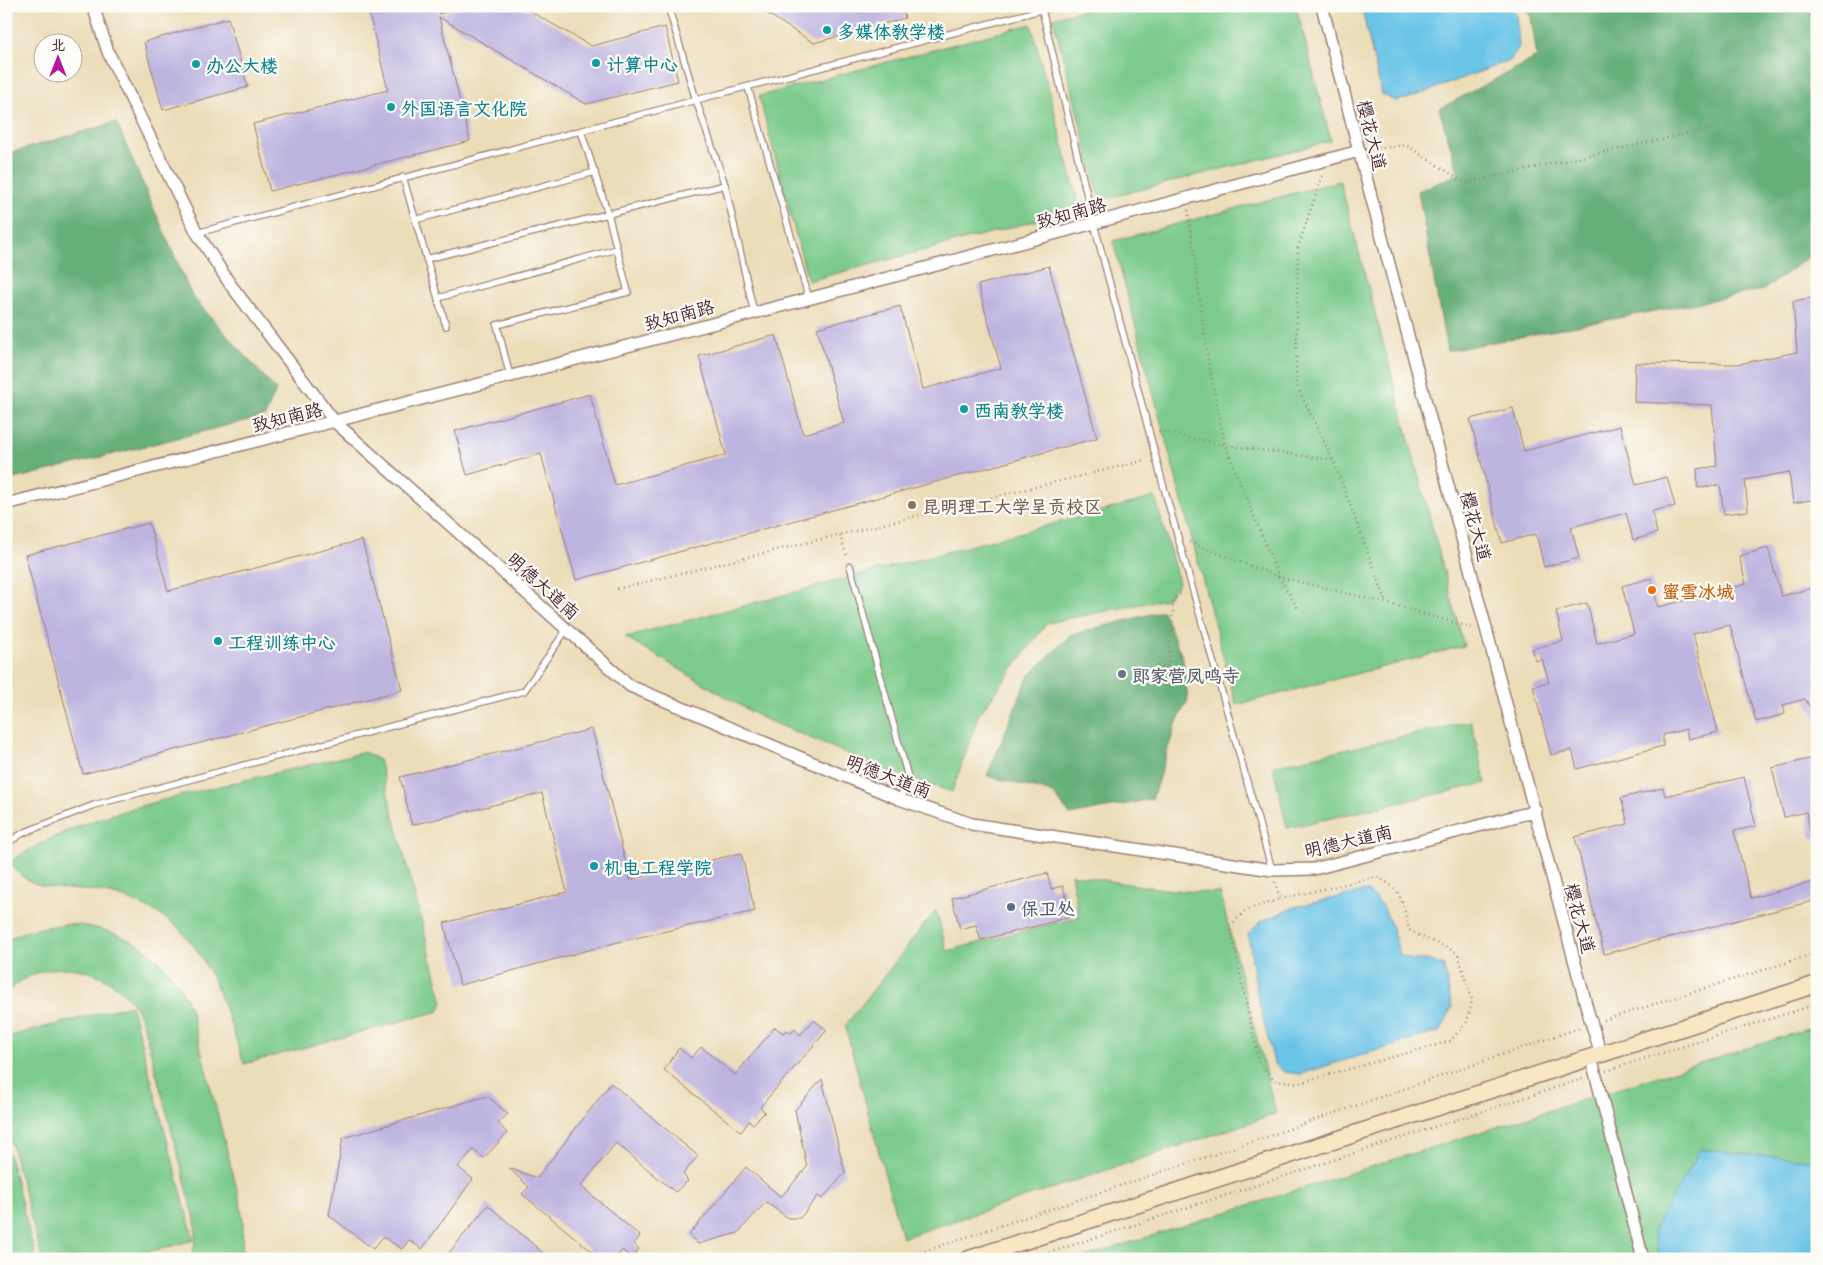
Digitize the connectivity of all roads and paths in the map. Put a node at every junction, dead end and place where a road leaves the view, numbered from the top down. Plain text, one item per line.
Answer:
1 (94, 6) edge
2 (668, 6) edge
3 (1056, 6) edge
4 (1322, 6) edge
5 (1042, 10) junction
6 (748, 87) junction
7 (696, 100) junction
8 (1718, 127) dead end
9 (581, 131) junction
10 (1359, 151) junction
11 (1327, 160) junction
12 (596, 172) junction
13 (402, 178) junction
14 (725, 185) junction
15 (1186, 199) junction
16 (608, 214) junction
17 (415, 220) junction
18 (1094, 224) junction
19 (197, 233) junction
20 (617, 249) junction
21 (426, 260) junction
22 (438, 298) junction
23 (809, 299) junction
24 (754, 313) junction
25 (446, 326) dead end
26 (510, 376) junction
27 (336, 422) junction
28 (1149, 428) junction
29 (1225, 445) junction
30 (1157, 457) junction
31 (1332, 460) junction
32 (6, 504) edge
33 (840, 535) junction
34 (1178, 538) junction
35 (850, 566) joint
36 (1279, 577) junction
37 (1190, 584) junction
38 (617, 589) dead end
39 (1386, 603) junction
40 (1299, 610) dead end
41 (567, 629) junction
42 (1488, 633) junction
43 (1157, 666) dead end
44 (899, 799) junction
45 (1536, 811) junction
46 (6, 844) edge
47 (1272, 870) junction
48 (1280, 898) junction
49 (1817, 953) edge
50 (1817, 984) edge
51 (1817, 1004) edge
52 (1593, 1024) junction
53 (1596, 1056) junction
54 (1594, 1075) junction
55 (900, 1259) edge
56 (968, 1259) edge
57 (1030, 1259) edge
58 (1643, 1259) edge

1 - 19 street, 明德大道南
2 - 7 lane
3 - 5 lane
4 - 10 street, 樱花大道
5 - 6 lane
5 - 18 lane
6 - 7 lane
6 - 23 lane
7 - 9 lane
7 - 14 lane
8 - 10 path
9 - 12 lane
9 - 13 lane
10 - 11 street, 致知南路
10 - 42 street, 樱花大道
11 - 15 street, 致知南路
11 - 31 path
12 - 16 lane
12 - 17 lane
13 - 17 lane
13 - 19 lane
14 - 16 lane
14 - 24 lane
15 - 18 street, 致知南路
15 - 29 path
16 - 20 lane
16 - 21 lane
17 - 21 lane
18 - 23 street, 致知南路
18 - 28 lane
19 - 27 street, 明德大道南
20 - 22 lane
20 - 26 lane
21 - 22 lane
22 - 25 lane
23 - 24 street, 致知南路
24 - 26 street, 致知南路
26 - 27 street, 致知南路
27 - 32 street, 致知南路
27 - 41 street, 明德大道南
28 - 29 path
28 - 30 lane
29 - 31 path
29 - 36 path
30 - 33 path
30 - 34 lane
31 - 39 path
33 - 35 path
33 - 38 path
34 - 36 path
34 - 37 lane
35 - 44 lane
36 - 39 path
36 - 40 path
37 - 43 path
37 - 47 lane
39 - 42 path
41 - 44 street, 明德大道南
41 - 46 lane
42 - 45 street, 樱花大道
44 - 47 street, 明德大道南
45 - 47 street, 明德大道南
45 - 52 street, 樱花大道
47 - 48 path
48 - 48 path
49 - 52 path
50 - 53 street
51 - 54 path
52 - 53 street, 樱花大道
52 - 55 path
53 - 54 street, 樱花大道
53 - 56 street
54 - 57 path
54 - 58 street, 樱花大道

